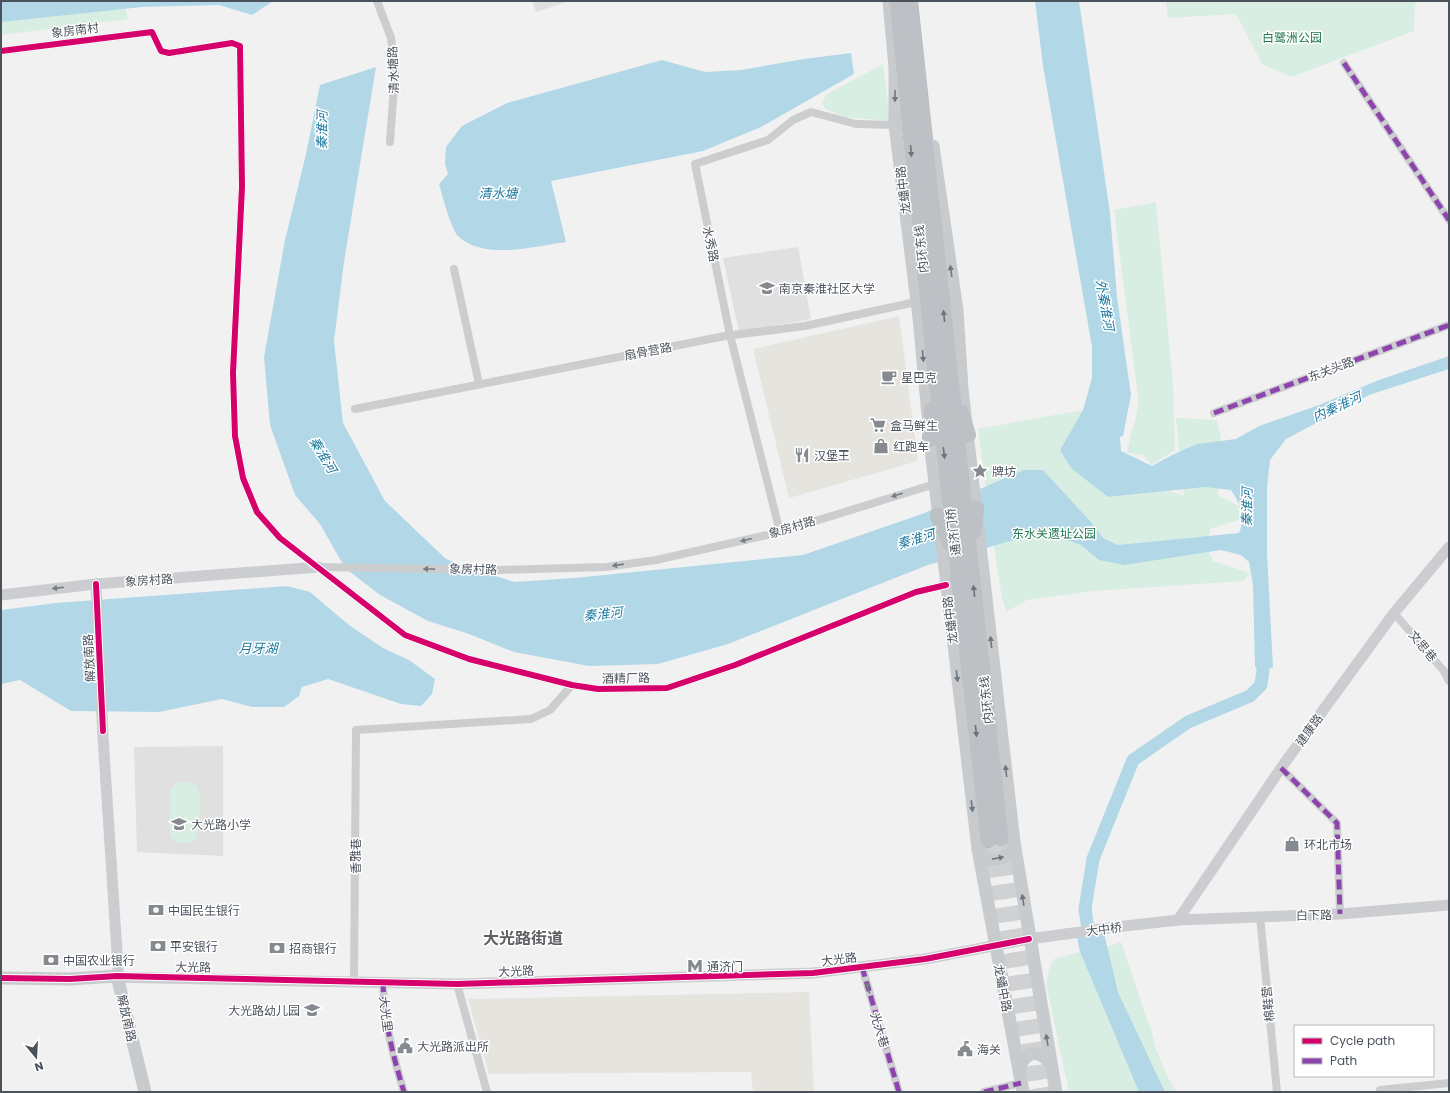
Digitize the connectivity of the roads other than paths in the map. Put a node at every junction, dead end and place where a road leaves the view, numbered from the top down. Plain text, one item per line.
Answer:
1 (377, 1) edge
2 (889, 1) edge
3 (897, 1) edge
4 (910, 1) edge
5 (917, 1) edge
6 (152, 32) joint
7 (1, 51) edge
8 (1344, 63) dead end
9 (895, 126) junction
10 (390, 142) dead end
11 (1449, 220) edge
12 (454, 269) dead end
13 (916, 302) junction
14 (1449, 325) edge
15 (730, 335) junction
16 (949, 369) junction
17 (935, 372) junction
18 (478, 384) junction
19 (355, 409) dead end
20 (1214, 413) dead end
21 (968, 435) junction
22 (930, 439) junction
23 (935, 484) junction
24 (956, 494) junction
25 (976, 508) joint
26 (938, 515) joint
27 (780, 532) junction
28 (1449, 547) edge
29 (963, 564) junction
30 (319, 567) junction
31 (96, 584) junction
32 (946, 585) junction
33 (1, 595) edge
34 (1394, 614) junction
35 (1449, 681) edge
36 (572, 685) junction
37 (1280, 768) junction
38 (995, 842) junction
39 (1449, 905) edge
40 (1340, 914) junction
41 (1260, 916) junction
42 (1178, 920) junction
43 (1029, 939) junction
44 (995, 945) junction
45 (862, 967) junction
46 (117, 976) junction
47 (1, 978) edge
48 (354, 982) junction
49 (383, 982) junction
50 (457, 984) junction
51 (1051, 1063) junction
52 (1018, 1068) junction
53 (1449, 1083) edge
54 (1022, 1087) edge
55 (1380, 1091) edge
56 (145, 1092) edge
57 (404, 1092) edge
58 (487, 1092) edge
59 (899, 1092) edge
60 (984, 1092) edge
61 (1056, 1092) edge
62 (1277, 1092) edge

1 - 10 street, 清水塘路
2 -> 9 main road, 龙蟠中路
3 -> 17 highway, 内环东线
16 -> 4 highway, 内环东线
21 -> 5 main road, 龙蟠中路
6 - 7 street, 象房南村
6 - 30 street, 酒精厂路
8 - 11 street
9 - 13 main road, 龙蟠中路
9 - 15 street, 水秀路
12 - 18 street
13 - 15 street, 扇骨营路
13 -> 22 main road, 龙蟠中路
14 - 20 street, 东关头路
15 - 18 street, 扇骨营路
15 - 27 street, 水秀路
16 - 21 highway
16 - 24 highway, 内环东线
17 - 22 highway
17 -> 24 highway, 内环东线
18 - 19 street, 扇骨营路
21 - 24 main road, 龙蟠中路
22 - 23 main road, 龙蟠中路
23 - 24 main road, 龙蟠中路
23 -> 27 street, 象房村路
24 - 25 main road, 龙蟠中路
24 - 26 main road, 龙蟠中路
24 - 29 highway, 通济门桥
25 - 29 highway
26 - 29 highway
27 -> 30 street, 象房村路
28 - 34 street, 建康路
29 - 32 main road, 龙蟠中路
29 - 38 highway, 内环东线
30 - 31 street, 象房村路
30 - 36 street, 酒精厂路
31 -> 33 street, 象房村路
31 - 46 street, 解放南路
32 - 36 street, 酒精厂路
32 -> 38 main road, 龙蟠中路
34 - 35 street, 文思巷
34 - 37 street, 建康路
36 - 48 street, 香雅巷
37 - 40 street
37 - 42 street, 建康路
43 -> 38 main road, 龙蟠中路
38 -> 44 main road, 龙蟠中路
39 - 40 street, 白下路
40 - 41 street, 白下路
41 - 42 street, 白下路
41 - 62 street, 棉鞋营
42 - 43 street, 大中桥, bridge
43 - 44 street, 大光路
51 -> 43 main road, 龙蟠中路
44 - 45 street, 大光路
44 - 52 main road, 龙蟠中路
45 - 50 street, 大光路
59 -> 45 street, 光大巷
46 - 47 street, 大光路
46 - 48 street, 大光路
46 - 56 street, 解放南路
48 - 49 street, 大光路
49 - 50 street, 大光路
49 - 57 street, 大光里
50 - 58 street
51 - 52 main road
51 - 61 main road, 龙蟠中路
52 - 54 main road, 龙蟠中路
53 - 55 street
54 - 60 street

